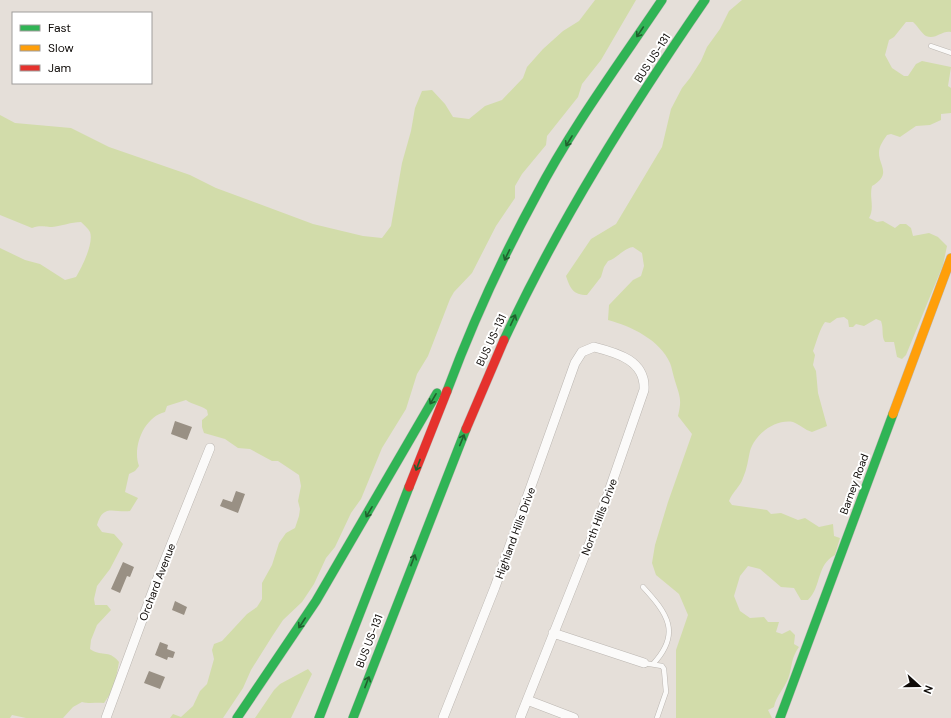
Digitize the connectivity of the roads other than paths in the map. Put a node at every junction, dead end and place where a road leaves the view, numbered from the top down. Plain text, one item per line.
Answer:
1 (662, 0) edge
2 (705, 0) edge
3 (931, 46) dead end
4 (951, 53) edge
5 (951, 258) edge
6 (466, 341) junction
7 (586, 350) joint
8 (210, 448) dead end
9 (643, 587) dead end
10 (553, 633) junction
11 (644, 664) joint
12 (654, 664) junction
13 (527, 700) junction
14 (106, 718) edge
15 (237, 718) edge
16 (319, 718) edge
17 (353, 718) edge
18 (443, 718) edge
19 (520, 718) edge
20 (574, 718) edge
21 (657, 718) edge
22 (780, 718) edge

1 -> 6 main road, BUS US-131
17 -> 2 main road, BUS US-131
3 - 4 lane
5 - 22 main road, Barney Road
6 -> 15 main road
6 -> 16 main road, BUS US-131
7 - 10 street, North Hills Drive
7 - 18 street, Highland Hills Drive
8 - 14 street, Orchard Avenue
9 - 12 lane
10 - 11 street
10 - 13 street, North Hills Drive
11 - 12 lane
12 - 21 lane
13 - 19 street, North Hills Drive
13 - 20 street

